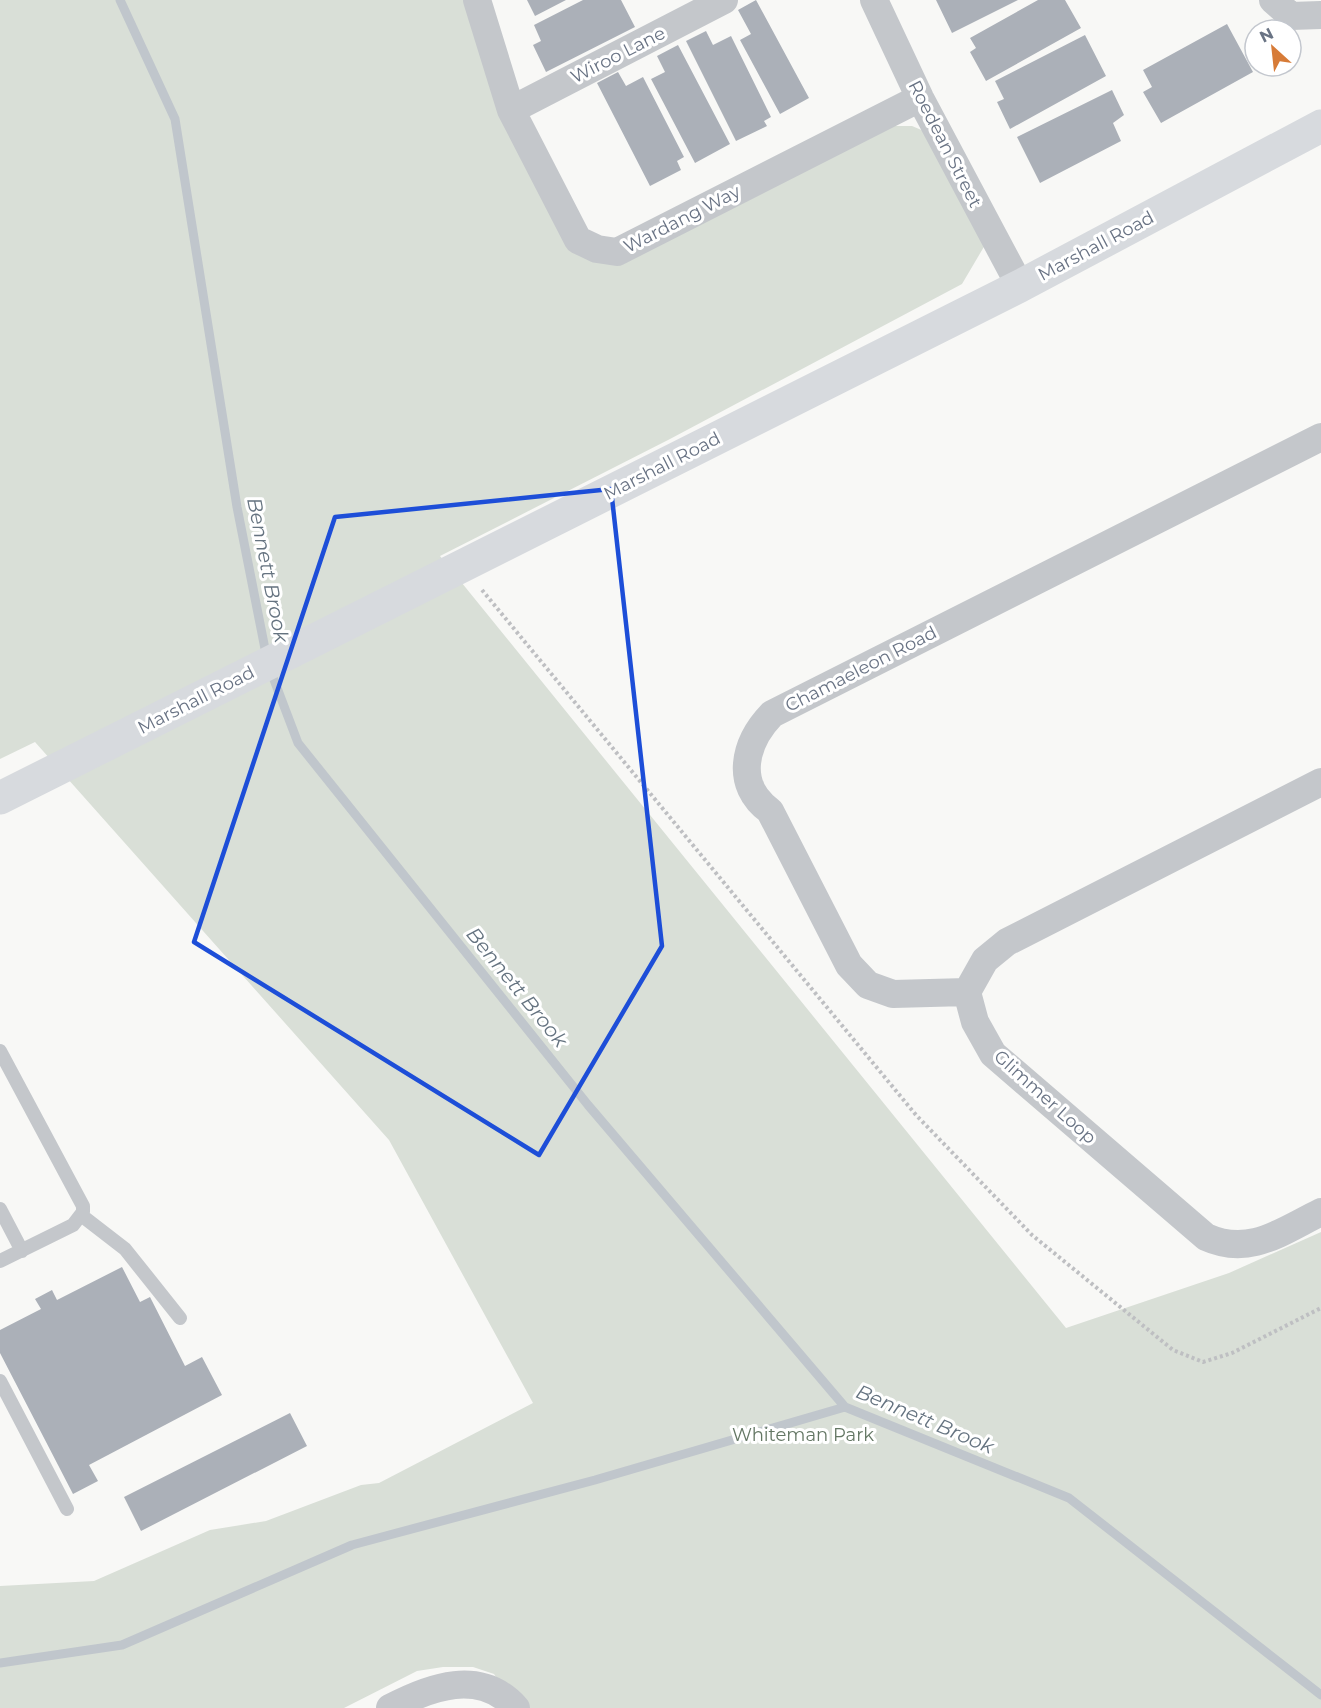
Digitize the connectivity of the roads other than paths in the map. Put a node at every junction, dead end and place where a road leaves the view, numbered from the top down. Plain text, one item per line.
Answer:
1 (477, 0) edge
2 (724, 0) edge
3 (874, 0) edge
4 (1273, 0) edge
5 (1321, 15) edge
6 (920, 98) junction
7 (511, 110) junction
8 (1321, 126) edge
9 (1020, 286) junction
10 (1321, 437) edge
11 (1321, 782) edge
12 (0, 798) edge
13 (967, 992) junction
14 (0, 1051) edge
15 (0, 1209) edge
16 (1321, 1212) edge
17 (81, 1215) junction
18 (22, 1251) junction
19 (0, 1261) edge
20 (180, 1318) dead end
21 (0, 1381) edge
22 (67, 1509) dead end
23 (390, 1708) edge
24 (516, 1708) edge

1 - 7 street, Wardang Way
2 - 7 street, Wiroo Lane
3 - 6 street, Roedean Street
4 - 5 street
6 - 7 street, Wardang Way
6 - 9 street, Roedean Street
8 - 9 main road, Marshall Road
9 - 12 main road, Marshall Road
10 - 13 street, Chamaeleon Road
11 - 13 street
13 - 16 street, Glimmer Loop
14 - 17 lane
15 - 18 lane
17 - 18 lane
17 - 20 lane
18 - 19 lane
21 - 22 lane
23 - 24 street

